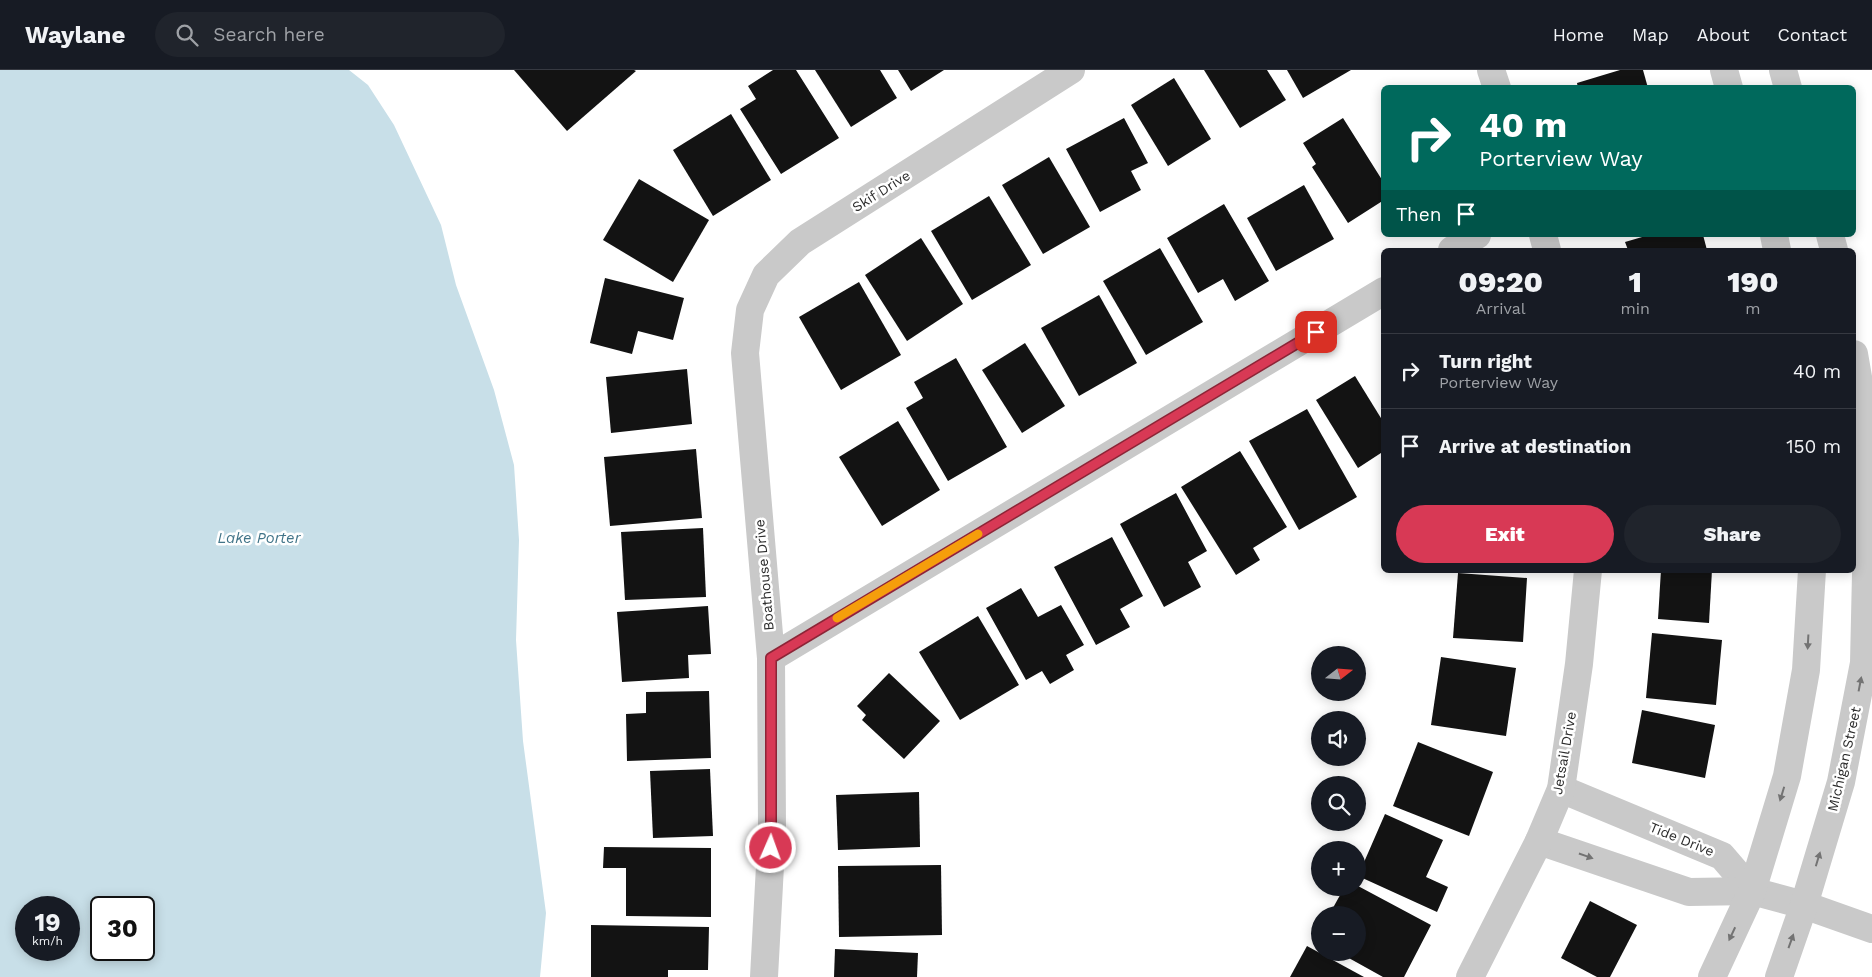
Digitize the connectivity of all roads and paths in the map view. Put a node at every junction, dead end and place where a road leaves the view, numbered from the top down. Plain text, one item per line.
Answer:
1 (1071, 70) edge
2 (1491, 70) edge
3 (1724, 70) edge
4 (1783, 70) edge
5 (1496, 85) edge
6 (1728, 85) edge
7 (1787, 85) edge
8 (1474, 237) edge
9 (1455, 248) edge
10 (1381, 293) edge
11 (745, 353) joint
12 (1856, 366) edge
13 (1588, 573) edge
14 (1812, 573) edge
15 (771, 658) junction
16 (1561, 789) junction
17 (1540, 841) junction
18 (1752, 891) junction
19 (1804, 905) junction
20 (1872, 929) edge
21 (764, 977) edge
22 (1470, 977) edge
23 (1712, 977) edge
24 (1778, 977) edge

1 - 11 street, Skif Drive
2 - 5 street
3 - 6 street
4 - 7 street
8 - 9 street
10 - 15 street
11 - 15 street, Boathouse Drive
19 -> 12 street, Michigan Street
13 - 16 street, Jetsail Drive
14 -> 18 street
15 - 21 street, Boathouse Drive
16 - 17 street, Jetsail Drive
16 - 18 street, Tide Drive
17 -> 18 street
17 - 22 street, Jetsail Drive
18 - 19 street
18 -> 23 street
19 - 20 street
24 -> 19 street, Michigan Street

